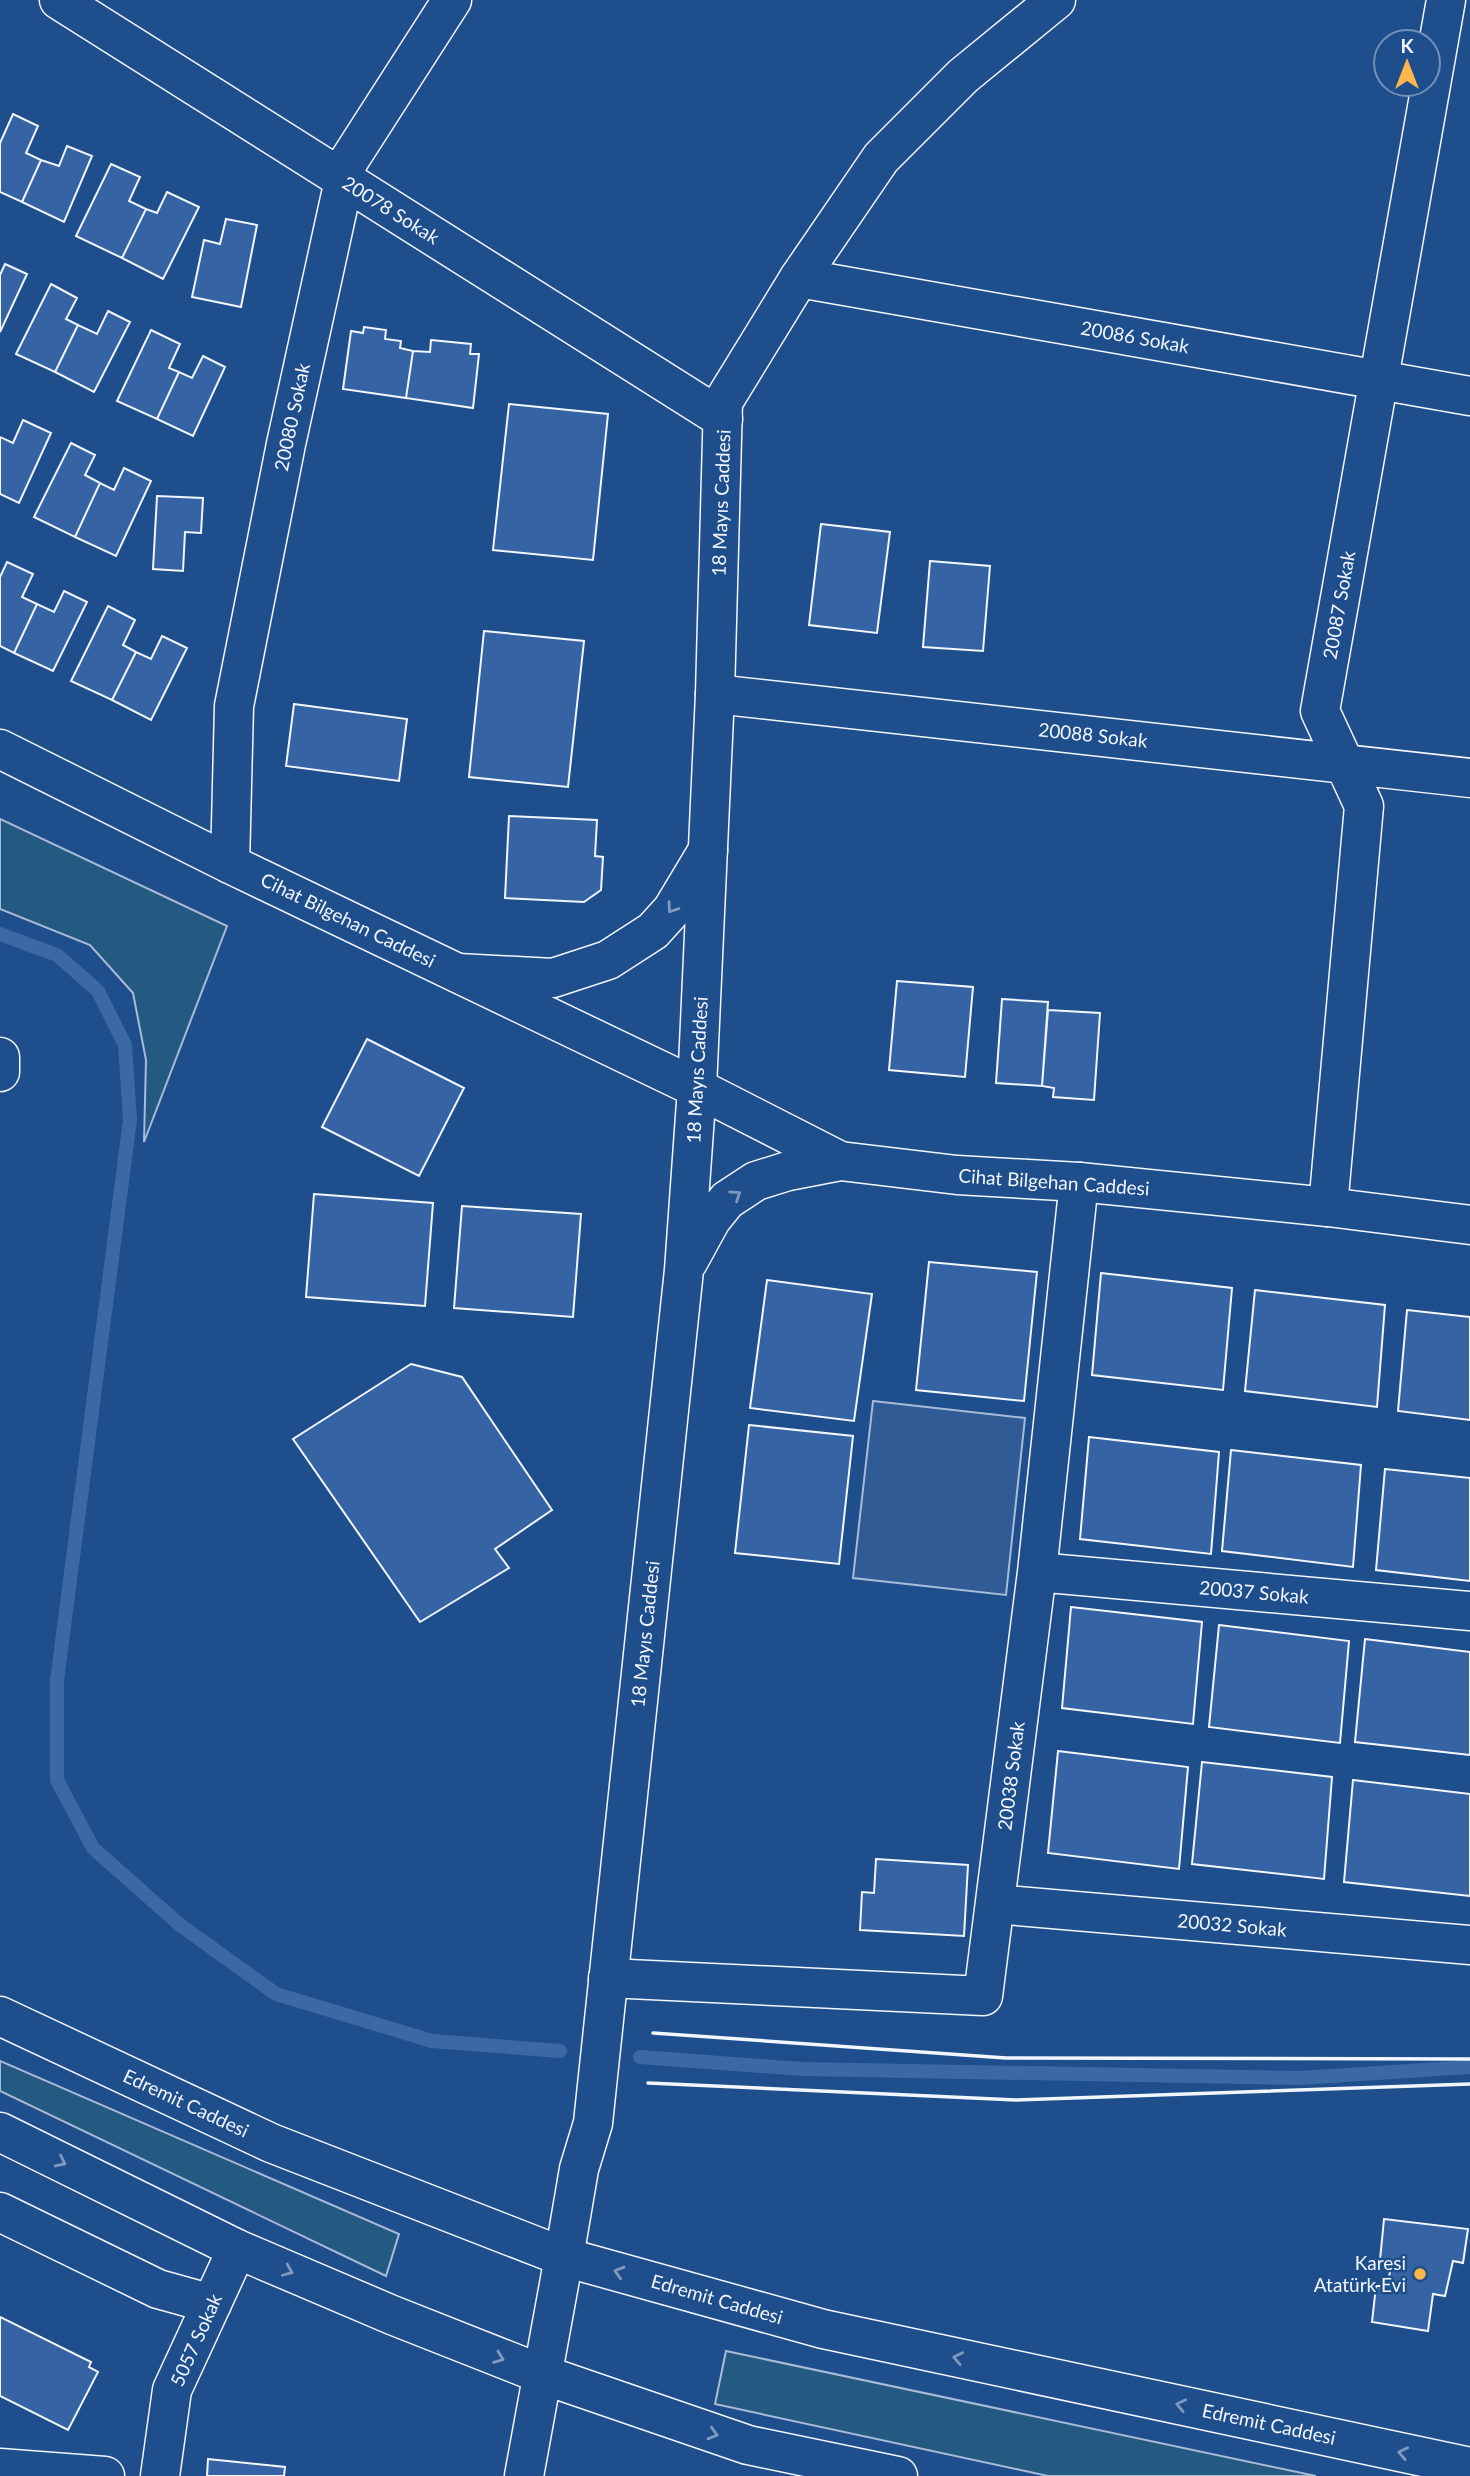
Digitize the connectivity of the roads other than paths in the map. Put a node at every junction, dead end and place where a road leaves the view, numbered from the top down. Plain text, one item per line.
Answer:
1 (59, 0) edge
2 (452, 0) edge
3 (1056, 0) edge
4 (1446, 0) edge
5 (344, 180) junction
6 (800, 278) junction
7 (1380, 380) junction
8 (1470, 396) edge
9 (723, 419) junction
10 (715, 694) junction
11 (0, 749) edge
12 (1345, 763) junction
13 (1470, 778) edge
14 (708, 850) junction
15 (230, 864) junction
16 (458, 973) junction
17 (0, 1056) edge
18 (0, 1072) edge
19 (697, 1088) junction
20 (840, 1161) junction
21 (1079, 1182) junction
22 (1328, 1207) junction
23 (1470, 1225) edge
24 (684, 1270) junction
25 (1037, 1572) junction
26 (1470, 1611) edge
27 (995, 1904) junction
28 (1470, 1945) edge
29 (608, 1978) junction
30 (0, 2016) edge
31 (0, 2132) edge
32 (0, 2212) edge
33 (237, 2249) junction
34 (564, 2257) junction
35 (212, 2304) junction
36 (544, 2375) junction
37 (1470, 2467) edge
38 (0, 2468) edge
39 (104, 2476) edge
40 (160, 2476) edge
41 (524, 2476) edge
42 (898, 2476) edge

1 - 5 main road, 20078 Sokak
2 - 5 main road, 20080 Sokak
3 - 6 main road, 18 Mayıs Caddesi
4 - 7 main road, 20087 Sokak
5 - 9 main road, 20078 Sokak
5 - 15 main road, 20080 Sokak
6 - 7 main road, 20086 Sokak
6 - 9 main road, 18 Mayıs Caddesi
7 - 8 main road, 20086 Sokak
7 - 12 main road, 20087 Sokak
9 - 10 main road, 18 Mayıs Caddesi
10 - 12 main road, 20088 Sokak
10 - 14 main road, 18 Mayıs Caddesi
11 - 15 main road, Cihat Bilgehan Caddesi
12 - 13 main road, 20088 Sokak
12 - 22 main road, 20087 Sokak
14 -> 16 main road
14 - 19 main road, 18 Mayıs Caddesi
15 - 16 main road, Cihat Bilgehan Caddesi
16 - 19 main road, Cihat Bilgehan Caddesi
17 - 18 main road
19 - 20 main road, Cihat Bilgehan Caddesi
19 - 24 main road, 18 Mayıs Caddesi
20 - 21 main road, Cihat Bilgehan Caddesi
24 -> 20 main road, Cihat Bilgehan Caddesi
21 - 22 main road, Cihat Bilgehan Caddesi
21 - 25 main road, 20038 Sokak
22 - 23 main road, Cihat Bilgehan Caddesi
24 - 29 main road, 18 Mayıs Caddesi
25 - 26 main road, 20037 Sokak
25 - 27 main road, 20038 Sokak
27 - 28 main road, 20032 Sokak
27 - 29 main road, 20038 Sokak
29 - 34 main road, 18 Mayıs Caddesi
30 - 34 main road, Edremit Caddesi
31 -> 33 main road
32 - 35 main road
33 - 35 main road, 5057 Sokak
33 -> 36 main road
34 - 36 main road, 18 Mayıs Caddesi
37 -> 34 main road, Edremit Caddesi
35 - 40 main road, 5057 Sokak
36 - 41 main road, 18 Mayıs Caddesi
36 -> 42 main road
38 - 39 main road

